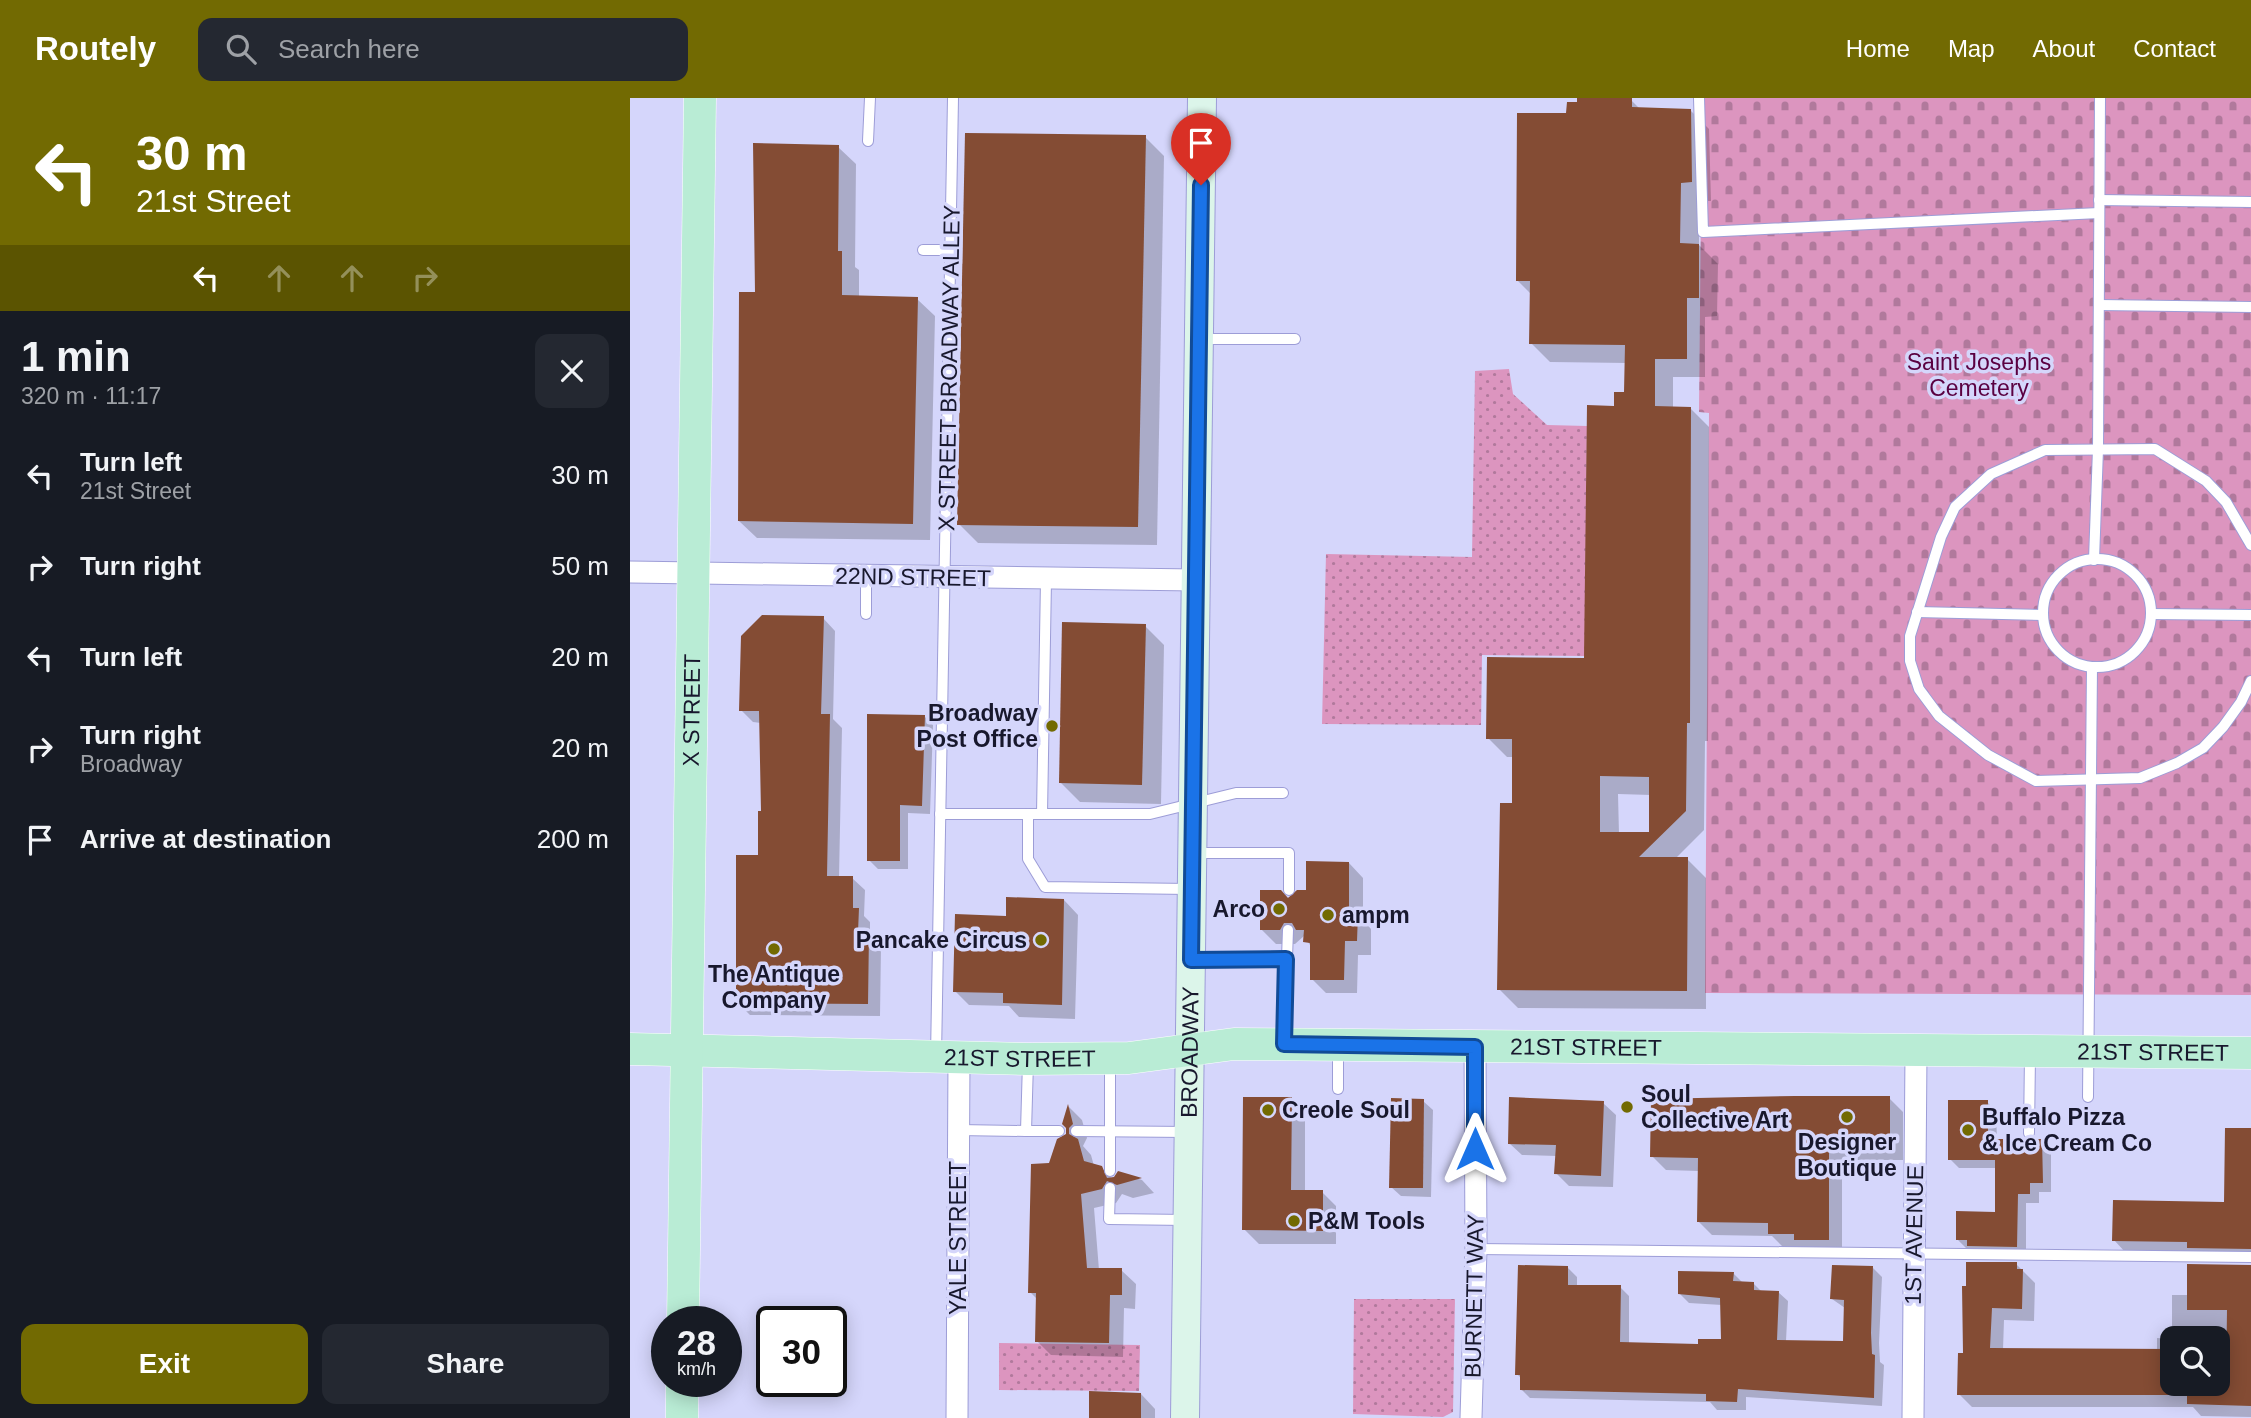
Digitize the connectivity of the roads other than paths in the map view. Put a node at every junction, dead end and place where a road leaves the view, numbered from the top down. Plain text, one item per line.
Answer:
1 (700, 98) edge
2 (870, 98) edge
3 (953, 98) edge
4 (1202, 98) edge
5 (1699, 98) edge
6 (2100, 98) edge
7 (869, 141) dead end
8 (2099, 200) junction
9 (2251, 202) edge
10 (2099, 213) junction
11 (923, 250) dead end
12 (950, 250) junction
13 (2099, 305) junction
14 (2251, 307) edge
15 (1200, 339) junction
16 (1296, 339) dead end
17 (2098, 449) junction
18 (2251, 545) edge
19 (2094, 560) junction
20 (630, 572) edge
21 (695, 574) junction
22 (866, 576) junction
23 (946, 577) junction
24 (1046, 580) junction
25 (1195, 580) junction
26 (1917, 612) junction
27 (866, 614) dead end
28 (2151, 614) junction
29 (2043, 615) junction
30 (2251, 615) edge
31 (2092, 667) junction
32 (2251, 681) edge
33 (2090, 781) junction
34 (1283, 793) dead end
35 (1192, 806) junction
36 (940, 814) junction
37 (1028, 814) junction
38 (1042, 814) junction
39 (1194, 853) junction
40 (1192, 889) junction
41 (1289, 890) dead end
42 (1287, 930) dead end
43 (1286, 959) junction
44 (1191, 960) junction
45 (1284, 1044) junction
46 (1338, 1046) junction
47 (1475, 1047) junction
48 (630, 1049) edge
49 (1191, 1049) junction
50 (687, 1050) junction
51 (1916, 1052) junction
52 (2030, 1053) junction
53 (2251, 1053) edge
54 (2088, 1054) junction
55 (1110, 1058) junction
56 (948, 1059) junction
57 (1028, 1059) junction
58 (1338, 1089) dead end
59 (2088, 1097) dead end
60 (958, 1130) junction
61 (1027, 1130) junction
62 (1059, 1131) dead end
63 (1076, 1131) dead end
64 (1189, 1132) junction
65 (1110, 1133) junction
66 (2029, 1133) dead end
67 (1110, 1171) dead end
68 (1110, 1188) dead end
69 (1187, 1220) junction
70 (1476, 1249) junction
71 (1914, 1254) junction
72 (2251, 1257) edge
73 (683, 1306) edge
74 (682, 1397) edge
75 (682, 1418) edge
76 (957, 1418) edge
77 (1185, 1418) edge
78 (1471, 1418) edge
79 (1913, 1418) edge

1 - 21 main road, X STREET
2 - 7 lane
3 - 12 lane, X STREET BROADWAY ALLEY
4 - 15 main road, BROADWAY
5 - 10 lane
6 - 8 lane
8 - 9 lane
8 - 10 lane
10 - 13 lane
11 - 12 lane
12 - 23 lane, X STREET BROADWAY ALLEY
13 - 14 lane
13 - 17 lane
15 - 16 lane
15 - 25 main road, BROADWAY
17 - 18 lane
17 - 19 lane
17 - 26 lane
19 - 28 lane
19 - 29 lane
20 - 21 street, 22ND STREET
21 - 22 street, 22ND STREET
21 - 50 main road, X STREET
22 - 23 street, 22ND STREET
22 - 27 lane
23 - 24 street, 22ND STREET
23 - 36 lane, X STREET BROADWAY ALLEY
24 - 25 street, 22ND STREET
24 - 38 lane
25 - 35 main road, BROADWAY
26 - 29 lane
26 - 33 lane
28 - 30 lane
28 - 31 lane
29 - 31 lane
31 - 33 lane
32 - 33 lane
33 - 54 lane
34 - 35 lane
35 - 38 lane
35 - 39 main road, BROADWAY
36 - 37 lane
36 - 56 lane, X STREET BROADWAY ALLEY
37 - 38 lane
37 - 40 lane
39 - 40 main road, BROADWAY
39 - 41 lane
40 - 44 main road, BROADWAY
42 - 43 lane
43 - 44 lane
43 - 45 lane
44 - 49 main road, BROADWAY
45 - 46 main road, 21ST STREET
45 - 49 main road, 21ST STREET
46 - 47 main road, 21ST STREET
46 - 58 lane
47 - 51 main road, 21ST STREET
47 - 70 street, BURNETT WAY
48 - 50 main road, 21ST STREET
49 - 55 main road, 21ST STREET
49 - 64 main road, BROADWAY
50 - 56 main road, 21ST STREET
50 - 73 main road, X STREET
51 - 52 main road, 21ST STREET
51 - 71 street, 1ST AVENUE
52 - 54 main road, 21ST STREET
52 - 66 lane
53 - 54 main road, 21ST STREET
54 - 59 lane
55 - 57 main road, 21ST STREET
55 - 65 lane
56 - 57 main road, 21ST STREET
56 - 60 street, YALE STREET
57 - 61 lane
60 - 61 lane
60 - 76 street, YALE STREET
61 - 62 lane
63 - 65 lane
64 - 65 lane
64 - 69 main road, BROADWAY
65 - 67 lane
68 - 69 lane
69 - 77 main road, BROADWAY
70 - 71 lane
70 - 78 street, BURNETT WAY
71 - 72 lane
71 - 79 street, 1ST AVENUE
74 - 75 main road

